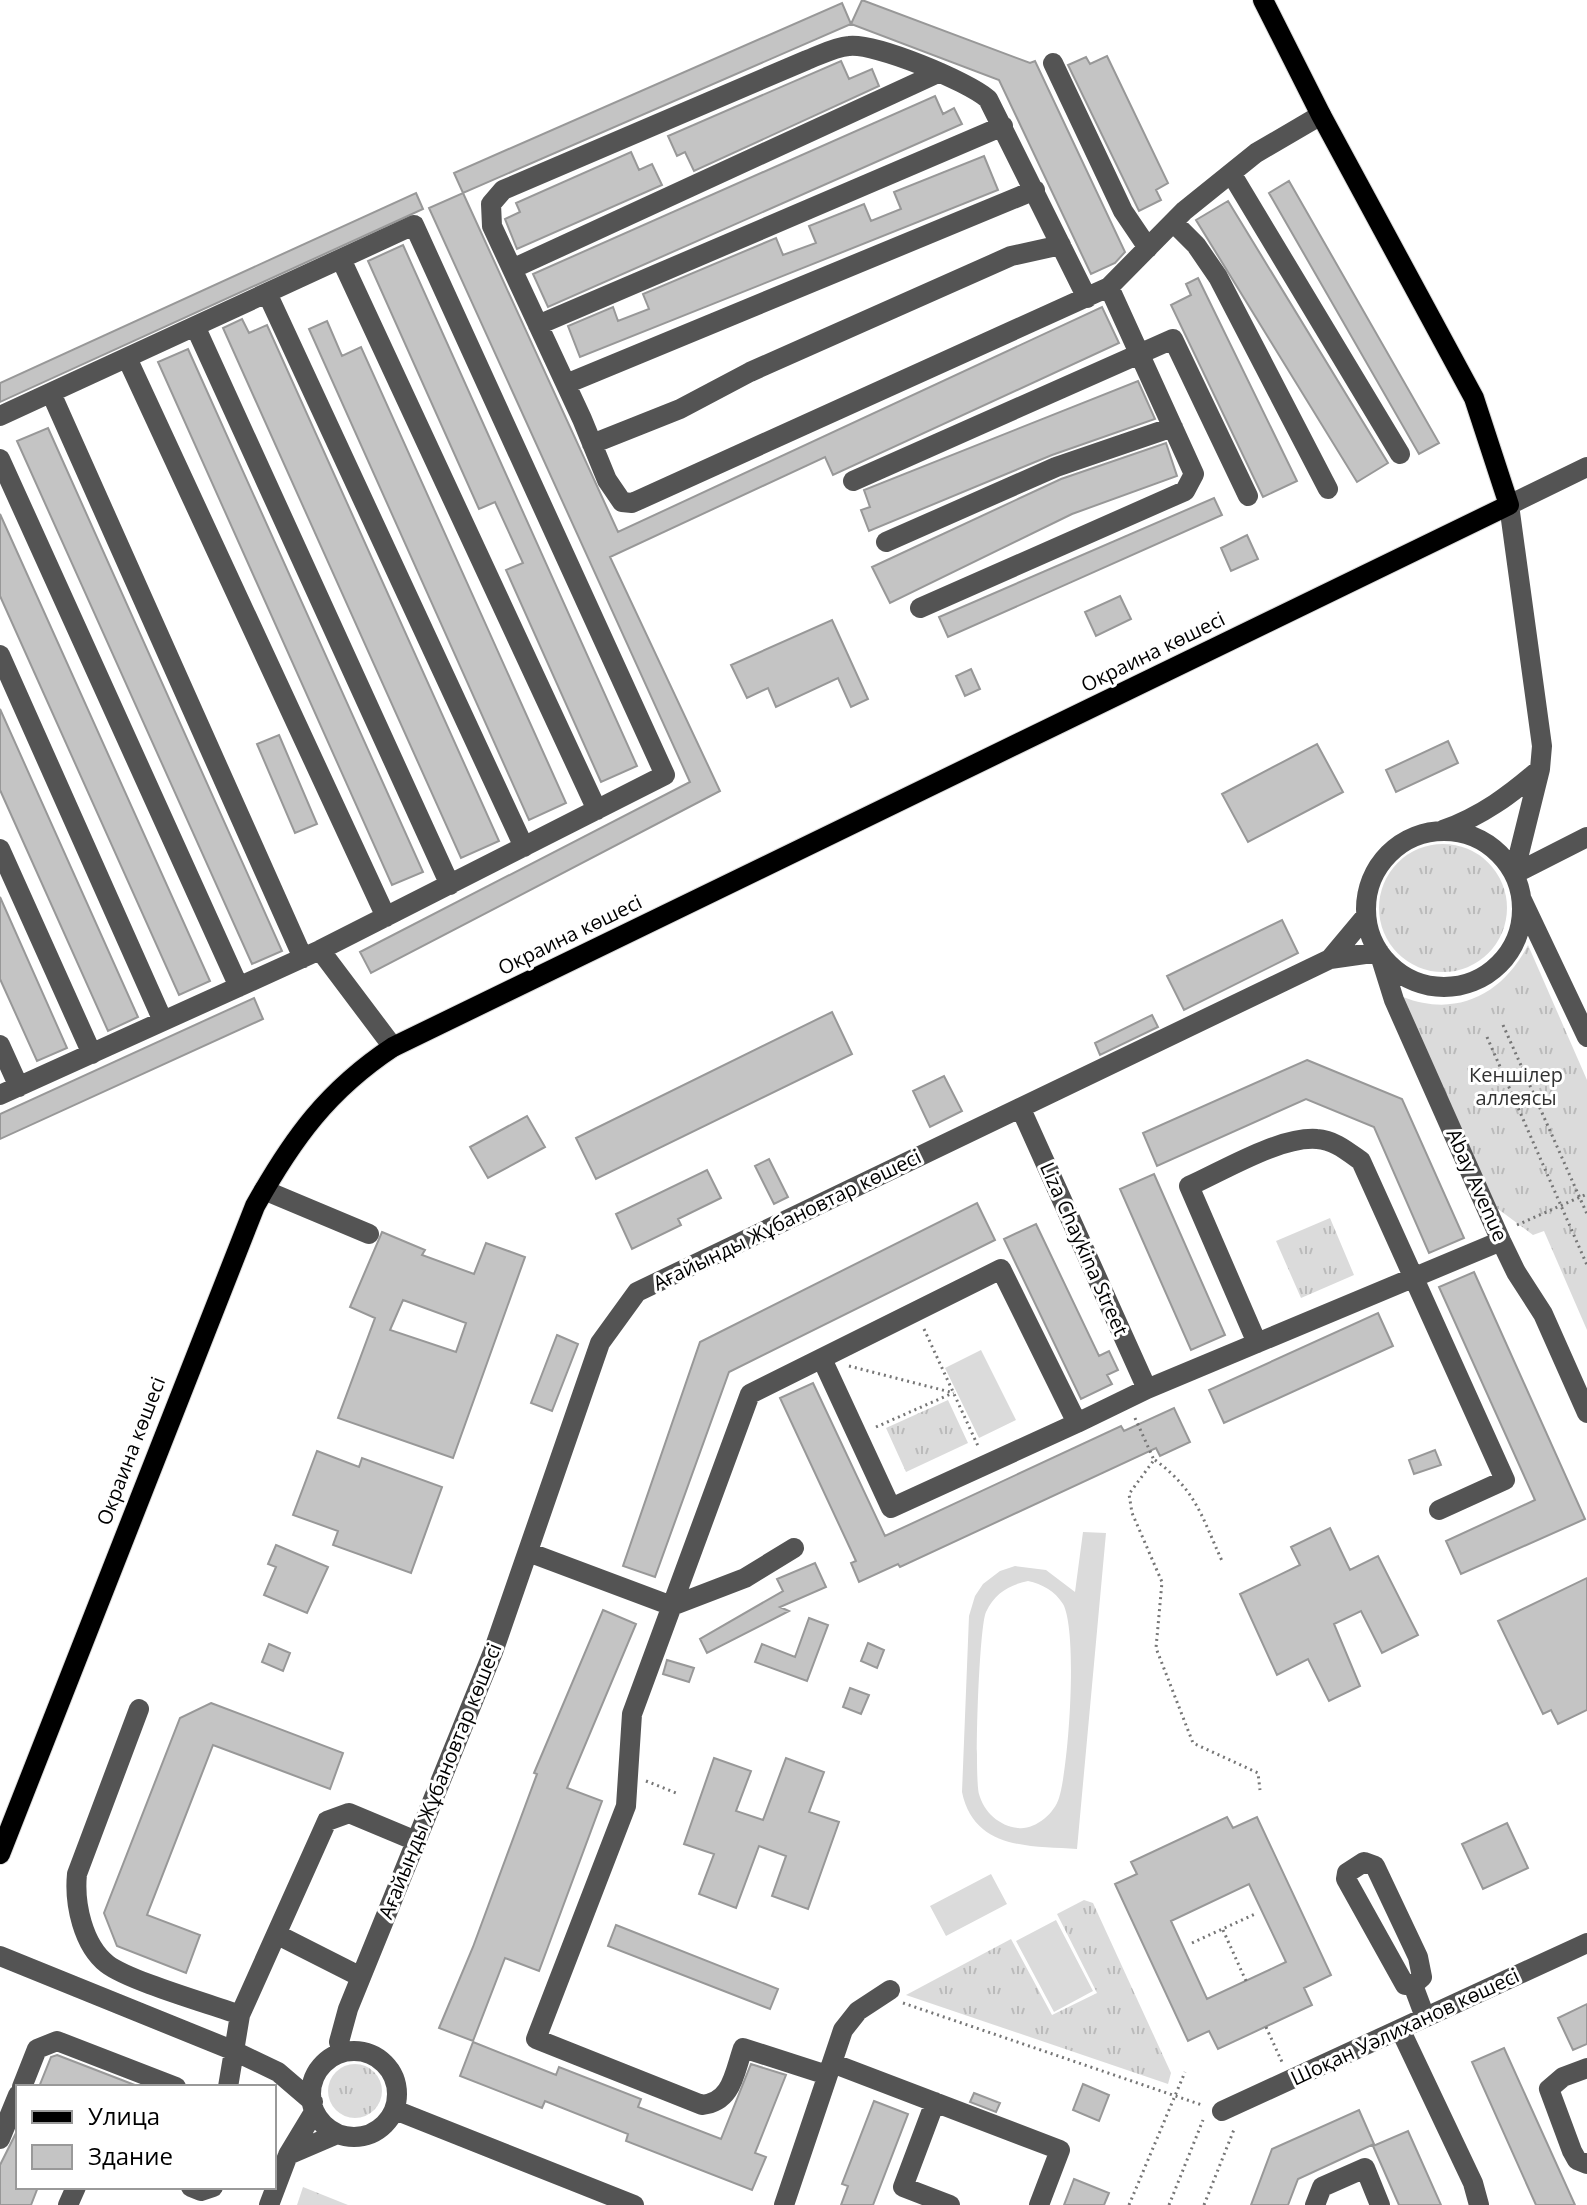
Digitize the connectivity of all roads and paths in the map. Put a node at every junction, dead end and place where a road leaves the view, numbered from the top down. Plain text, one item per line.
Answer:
1 (1263, 0) edge
2 (1053, 63) dead end
3 (938, 73) junction
4 (1321, 115) junction
5 (1003, 126) junction
6 (1231, 173) junction
7 (1035, 190) junction
8 (1173, 222) junction
9 (1061, 245) junction
10 (1148, 248) junction
11 (341, 259) junction
12 (512, 269) junction
13 (1109, 287) junction
14 (267, 293) junction
15 (1087, 298) junction
16 (538, 325) junction
17 (195, 326) junction
18 (1139, 354) junction
19 (127, 358) junction
20 (566, 384) junction
21 (51, 393) junction
22 (0, 416) edge
23 (1173, 427) junction
24 (592, 444) junction
25 (1400, 454) dead end
26 (0, 459) edge
27 (1587, 467) edge
28 (853, 481) dead end
29 (1328, 489) dead end
30 (1248, 496) dead end
31 (1509, 505) junction
32 (886, 542) dead end
33 (920, 608) dead end
34 (0, 655) edge
35 (1540, 769) junction
36 (597, 810) junction
37 (1442, 831) junction
38 (1587, 837) edge
39 (524, 847) junction
40 (0, 849) edge
41 (1514, 874) junction
42 (450, 885) junction
43 (1522, 899) junction
44 (1366, 916) junction
45 (386, 917) junction
46 (1379, 952) junction
47 (312, 954) junction
48 (1330, 959) junction
49 (239, 987) junction
50 (163, 1021) junction
51 (1503, 1025) dead end
52 (1487, 1037) dead end
53 (1587, 1037) edge
54 (0, 1045) edge
55 (393, 1047) junction
56 (92, 1054) junction
57 (9, 1091) edge
58 (1021, 1109) junction
59 (264, 1190) junction
60 (1587, 1194) edge
61 (1579, 1197) junction
62 (1561, 1205) junction
63 (1587, 1214) edge
64 (369, 1234) dead end
65 (1500, 1237) junction
66 (1587, 1265) edge
67 (1414, 1277) junction
68 (916, 1311) junction
69 (1257, 1343) junction
70 (822, 1359) junction
71 (1147, 1389) junction
72 (954, 1393) junction
73 (1126, 1399) junction
74 (1587, 1413) edge
75 (1077, 1423) junction
76 (858, 1435) junction
77 (1154, 1460) junction
78 (987, 1464) junction
79 (1439, 1510) dead end
80 (794, 1548) dead end
81 (528, 1552) junction
82 (1222, 1561) dead end
83 (672, 1606) junction
84 (139, 1709) dead end
85 (628, 1774) junction
86 (1260, 1790) dead end
87 (676, 1793) dead end
88 (416, 1841) junction
89 (0, 1854) edge
90 (1255, 1914) dead end
91 (1223, 1929) junction
92 (278, 1935) junction
93 (1192, 1943) dead end
94 (1587, 1943) edge
95 (0, 1956) edge
96 (361, 1977) junction
97 (1246, 1981) dead end
98 (1413, 1985) junction
99 (885, 1992) joint
100 (240, 2015) junction
101 (1425, 2017) junction
102 (1266, 2027) dead end
103 (1400, 2029) junction
104 (232, 2050) junction
105 (342, 2052) junction
106 (1587, 2068) edge
107 (830, 2069) junction
108 (278, 2072) junction
109 (317, 2072) junction
110 (1185, 2072) dead end
111 (1290, 2080) junction
112 (23, 2085) edge
113 (171, 2085) edge
114 (228, 2085) edge
115 (1175, 2095) junction
116 (16, 2100) edge
117 (1246, 2100) junction
118 (935, 2102) junction
119 (314, 2107) junction
120 (395, 2110) junction
121 (1222, 2111) dead end
122 (337, 2134) junction
123 (0, 2139) edge
124 (288, 2155) junction
125 (1587, 2164) edge
126 (276, 2187) edge
127 (634, 2205) edge
128 (784, 2205) edge
129 (950, 2205) edge
130 (1039, 2205) edge
131 (1129, 2205) edge
132 (1169, 2205) edge
133 (1204, 2205) edge
134 (1315, 2205) edge
135 (1380, 2205) edge
136 (1479, 2205) edge

1 - 4 main road
2 - 10 street
3 - 5 street
3 - 12 street
3 - 12 street
4 - 6 street
4 - 31 main road
5 - 7 street
5 - 16 street
6 - 8 street
6 - 25 street
7 - 9 street
7 - 20 street
8 - 10 street
8 - 29 street
9 - 15 street
9 - 24 street
10 - 13 street
11 - 14 street
11 - 36 street
11 - 36 street
12 - 16 street
13 - 15 street
13 - 18 street
14 - 17 street
14 - 39 street
15 - 24 street
16 - 20 street
17 - 19 street
17 - 42 street
18 - 23 street
18 - 28 street
18 - 30 street
19 - 21 street
19 - 45 street
20 - 24 street
21 - 22 street
21 - 47 street
23 - 32 street
23 - 33 street
26 - 49 street
27 - 31 street, Окраина көшесі
31 - 35 street
31 - 55 main road, Окраина көшесі
34 - 50 street
35 - 37 street
35 - 41 street
36 - 39 street
37 - 41 street
37 - 44 street
38 - 41 street
39 - 42 street
40 - 56 street
41 - 43 street
42 - 45 street
43 - 46 street
43 - 53 street
44 - 46 street
44 - 48 street
45 - 47 street
46 - 48 street
46 - 65 street, Abay Avenue
47 - 49 street
47 - 55 street
48 - 58 street, Ағайынды Жұбановтар көшесі
49 - 50 street
50 - 56 street
51 - 61 path
52 - 62 path
54 - 57 street
55 - 59 main road, Окраина көшесі
56 - 57 street
58 - 71 street, Liza Chaykina Street
58 - 81 street, Ағайынды Жұбановтар көшесі
59 - 64 street
59 - 89 main road, Окраина көшесі
60 - 61 path
61 - 62 path
61 - 63 path
62 - 65 path
62 - 66 path
65 - 67 street
65 - 74 street, Abay Avenue
67 - 69 street
67 - 69 street
67 - 79 street
68 - 70 street
68 - 72 path
68 - 75 street
69 - 71 street
70 - 72 path
70 - 76 street
70 - 83 street
71 - 73 street
72 - 76 path
72 - 78 path
73 - 75 street
73 - 77 path
75 - 78 street
76 - 78 street
77 - 82 path
77 - 86 path
80 - 83 street
81 - 83 street
81 - 88 street, Ағайынды Жұбановтар көшесі
83 - 85 street
84 - 100 street
85 - 87 path
85 - 107 street
88 - 92 street
88 - 96 street, Ағайынды Жұбановтар көшесі
90 - 91 path
91 - 93 path
91 - 97 path
92 - 96 street
92 - 100 street
94 - 101 street, Шоқан Уәлиханов көшесі
95 - 104 street
96 - 105 street, Ағайынды Жұбановтар көшесі
98 - 98 street
98 - 101 street
99 - 107 street
99 - 115 path
100 - 104 street
101 - 103 street, Шоқан Уәлиханов көшесі
102 - 111 path
103 - 111 street, Шоқан Уәлиханов көшесі
103 - 136 street
104 - 108 street
104 - 114 street
105 - 109 street
105 - 120 street
106 - 125 street
107 - 118 street
107 - 128 street
108 - 109 street
108 - 119 street
109 - 119 street
110 - 115 path
111 - 117 street, Шоқан Уәлиханов көшесі
112 - 113 street
115 - 131 path
115 - 132 path
116 - 123 street
117 - 121 street, Шоқан Уәлиханов көшесі
117 - 133 path
118 - 129 street
118 - 130 street
119 - 122 street
119 - 124 street
120 - 122 street
120 - 127 street
122 - 124 street
124 - 126 street
134 - 135 street

